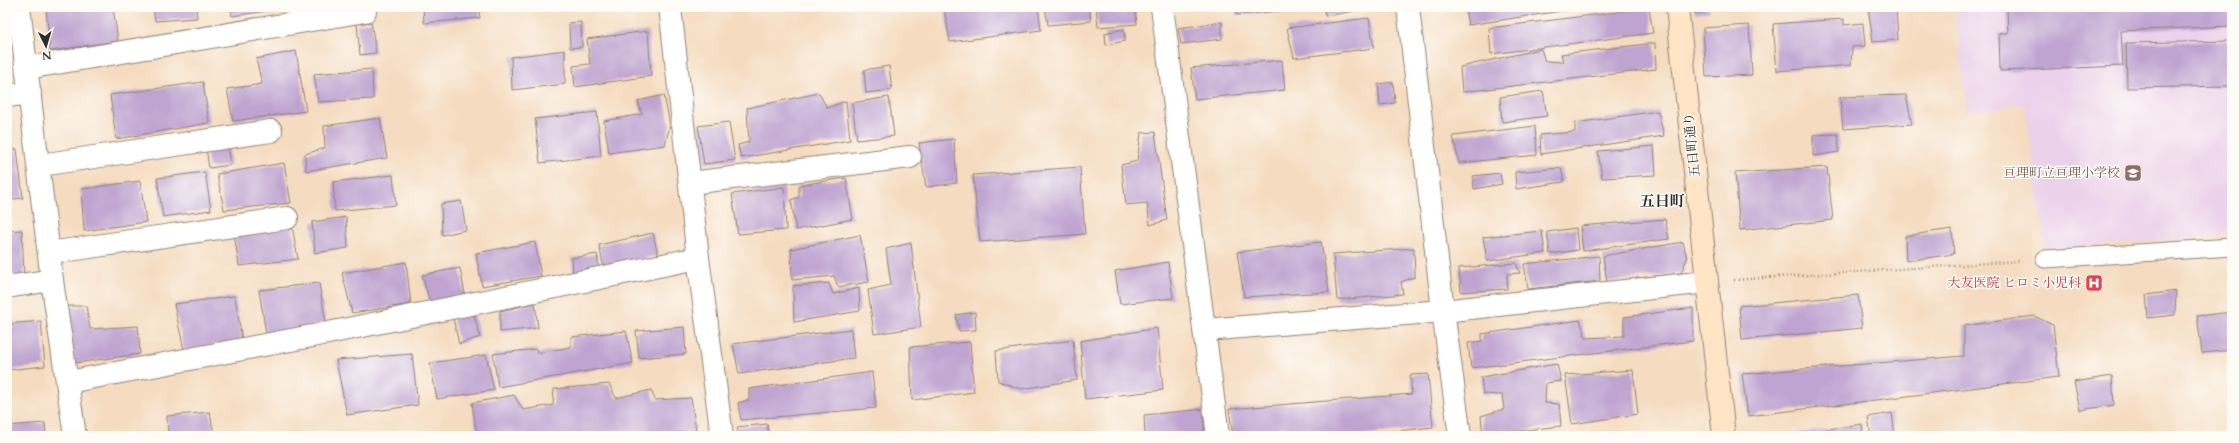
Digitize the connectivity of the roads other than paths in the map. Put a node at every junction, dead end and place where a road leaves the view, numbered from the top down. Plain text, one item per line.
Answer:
1 (19, 7) edge
2 (670, 7) edge
3 (1162, 7) edge
4 (1408, 7) edge
5 (1677, 7) edge
6 (365, 11) dead end
7 (27, 68) junction
8 (30, 93) junction
9 (7, 96) edge
10 (271, 131) dead end
11 (910, 157) dead end
12 (40, 165) junction
13 (690, 183) junction
14 (287, 218) dead end
15 (2232, 247) edge
16 (49, 253) junction
17 (698, 258) junction
18 (2045, 259) road end
19 (52, 280) junction
20 (1707, 282) junction
21 (7, 287) edge
22 (1443, 310) junction
23 (1204, 330) junction
24 (68, 382) junction
25 (75, 436) edge
26 (722, 436) edge
27 (1218, 436) edge
28 (1460, 436) edge
29 (1724, 436) edge

1 - 7 street
2 - 13 street
3 - 23 street
4 - 22 street
5 - 20 street, 五日町通り
6 - 7 street
7 - 8 street
8 - 9 street
8 - 12 street
10 - 12 street
11 - 13 street
12 - 16 street
13 - 17 street
14 - 16 street
15 - 18 lane
16 - 19 street
17 - 24 street
17 - 26 street
19 - 21 street
19 - 24 street
20 - 22 street
20 - 29 street, 五日町通り
22 - 23 street
22 - 28 street
23 - 27 street
24 - 25 street

